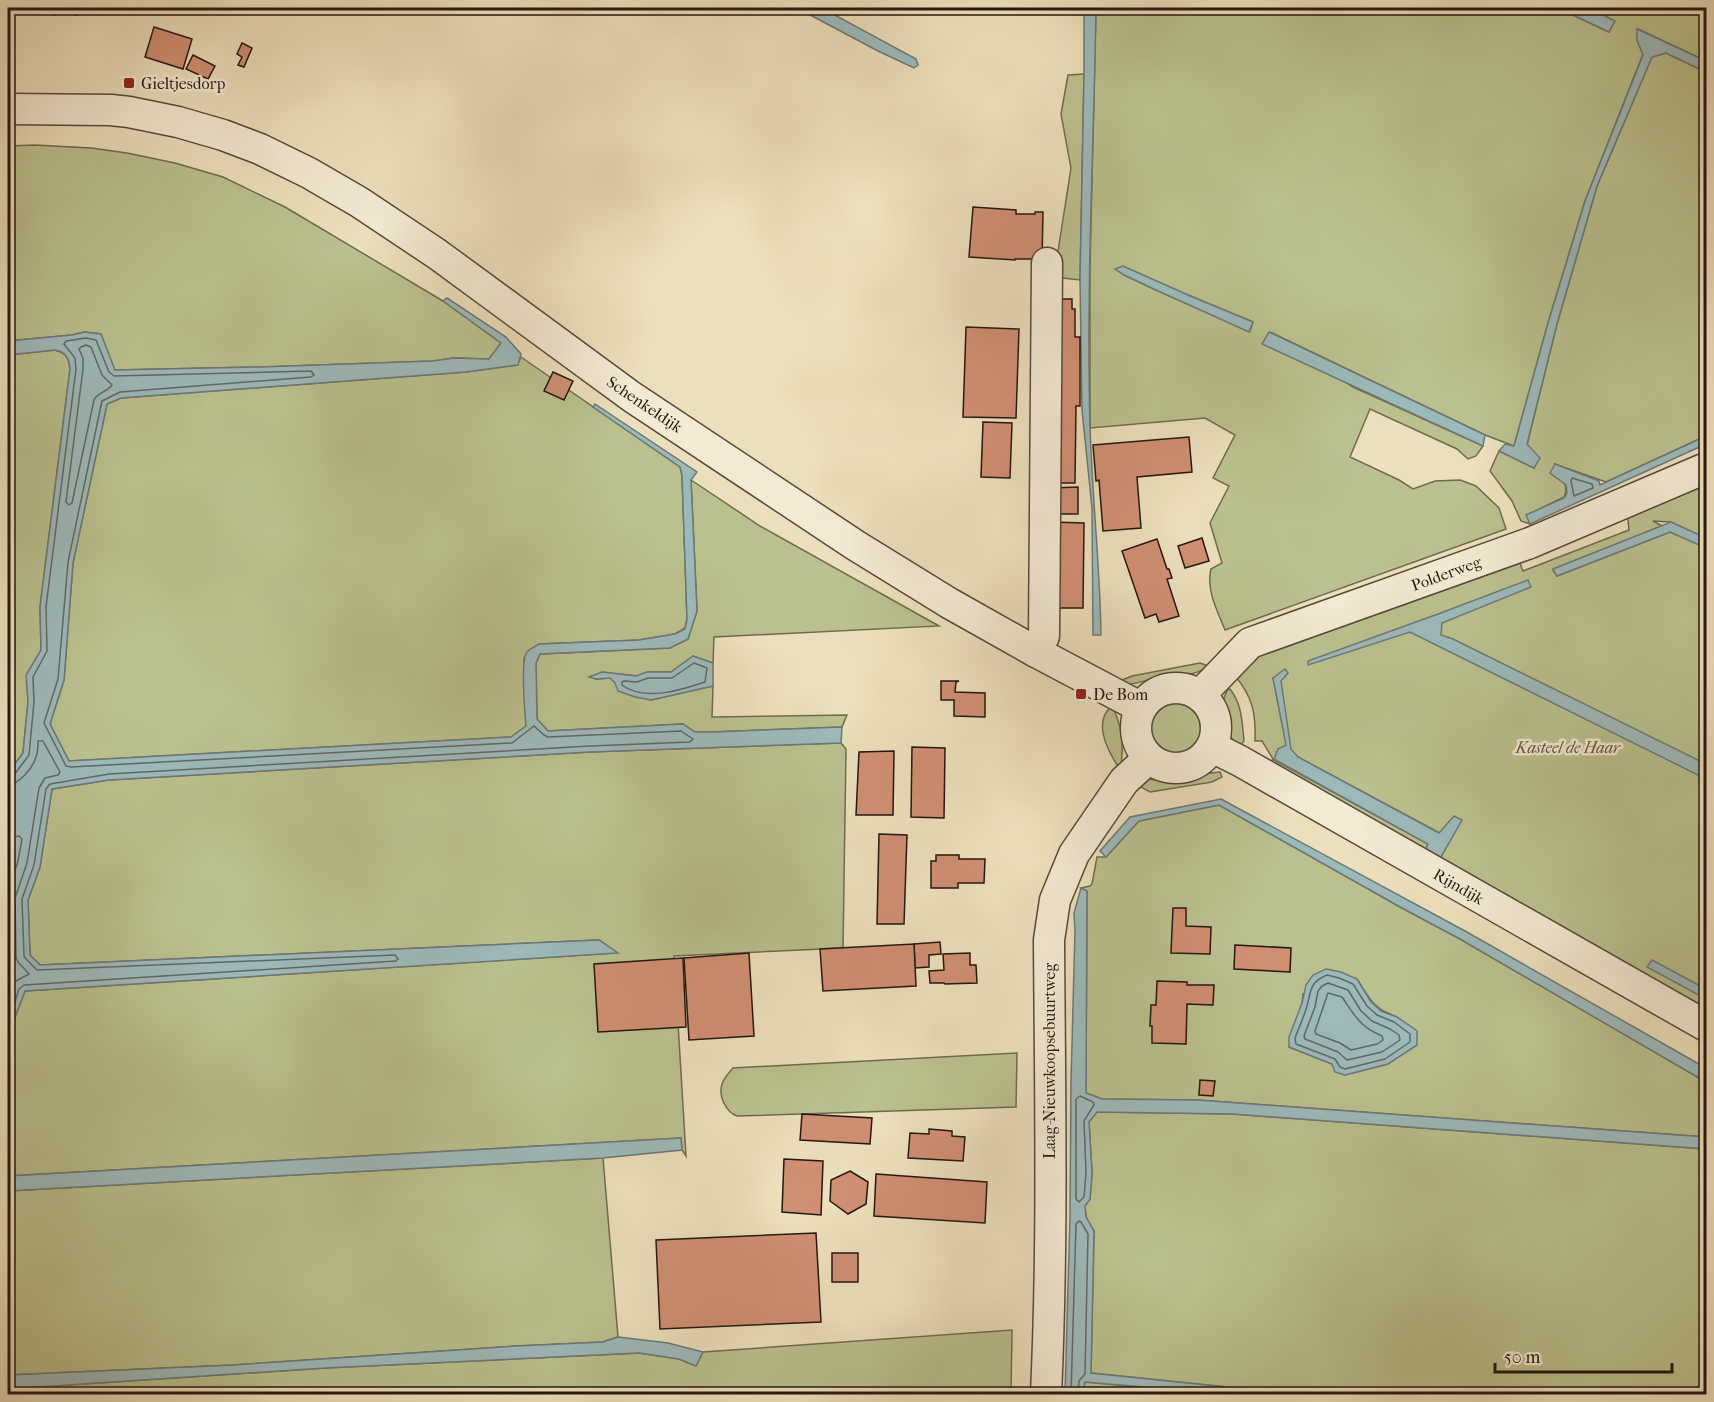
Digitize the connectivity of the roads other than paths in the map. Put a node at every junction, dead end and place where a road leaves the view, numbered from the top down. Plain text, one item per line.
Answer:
1 (8, 109) edge
2 (1047, 263) dead end
3 (1707, 468) edge
4 (1036, 652) junction
5 (1200, 695) junction
6 (1140, 707) junction
7 (1212, 747) junction
8 (1149, 758) junction
9 (1707, 1026) edge
10 (1046, 1395) edge

1 - 4 street, Schenkeldijk
2 - 4 street
3 - 5 street, Polderweg
4 - 6 street
5 - 6 street
5 - 7 street
6 - 8 street
7 - 8 street
7 - 9 street, Rijndijk
8 - 10 street, Laag-Nieuwkoopsebuurtweg

